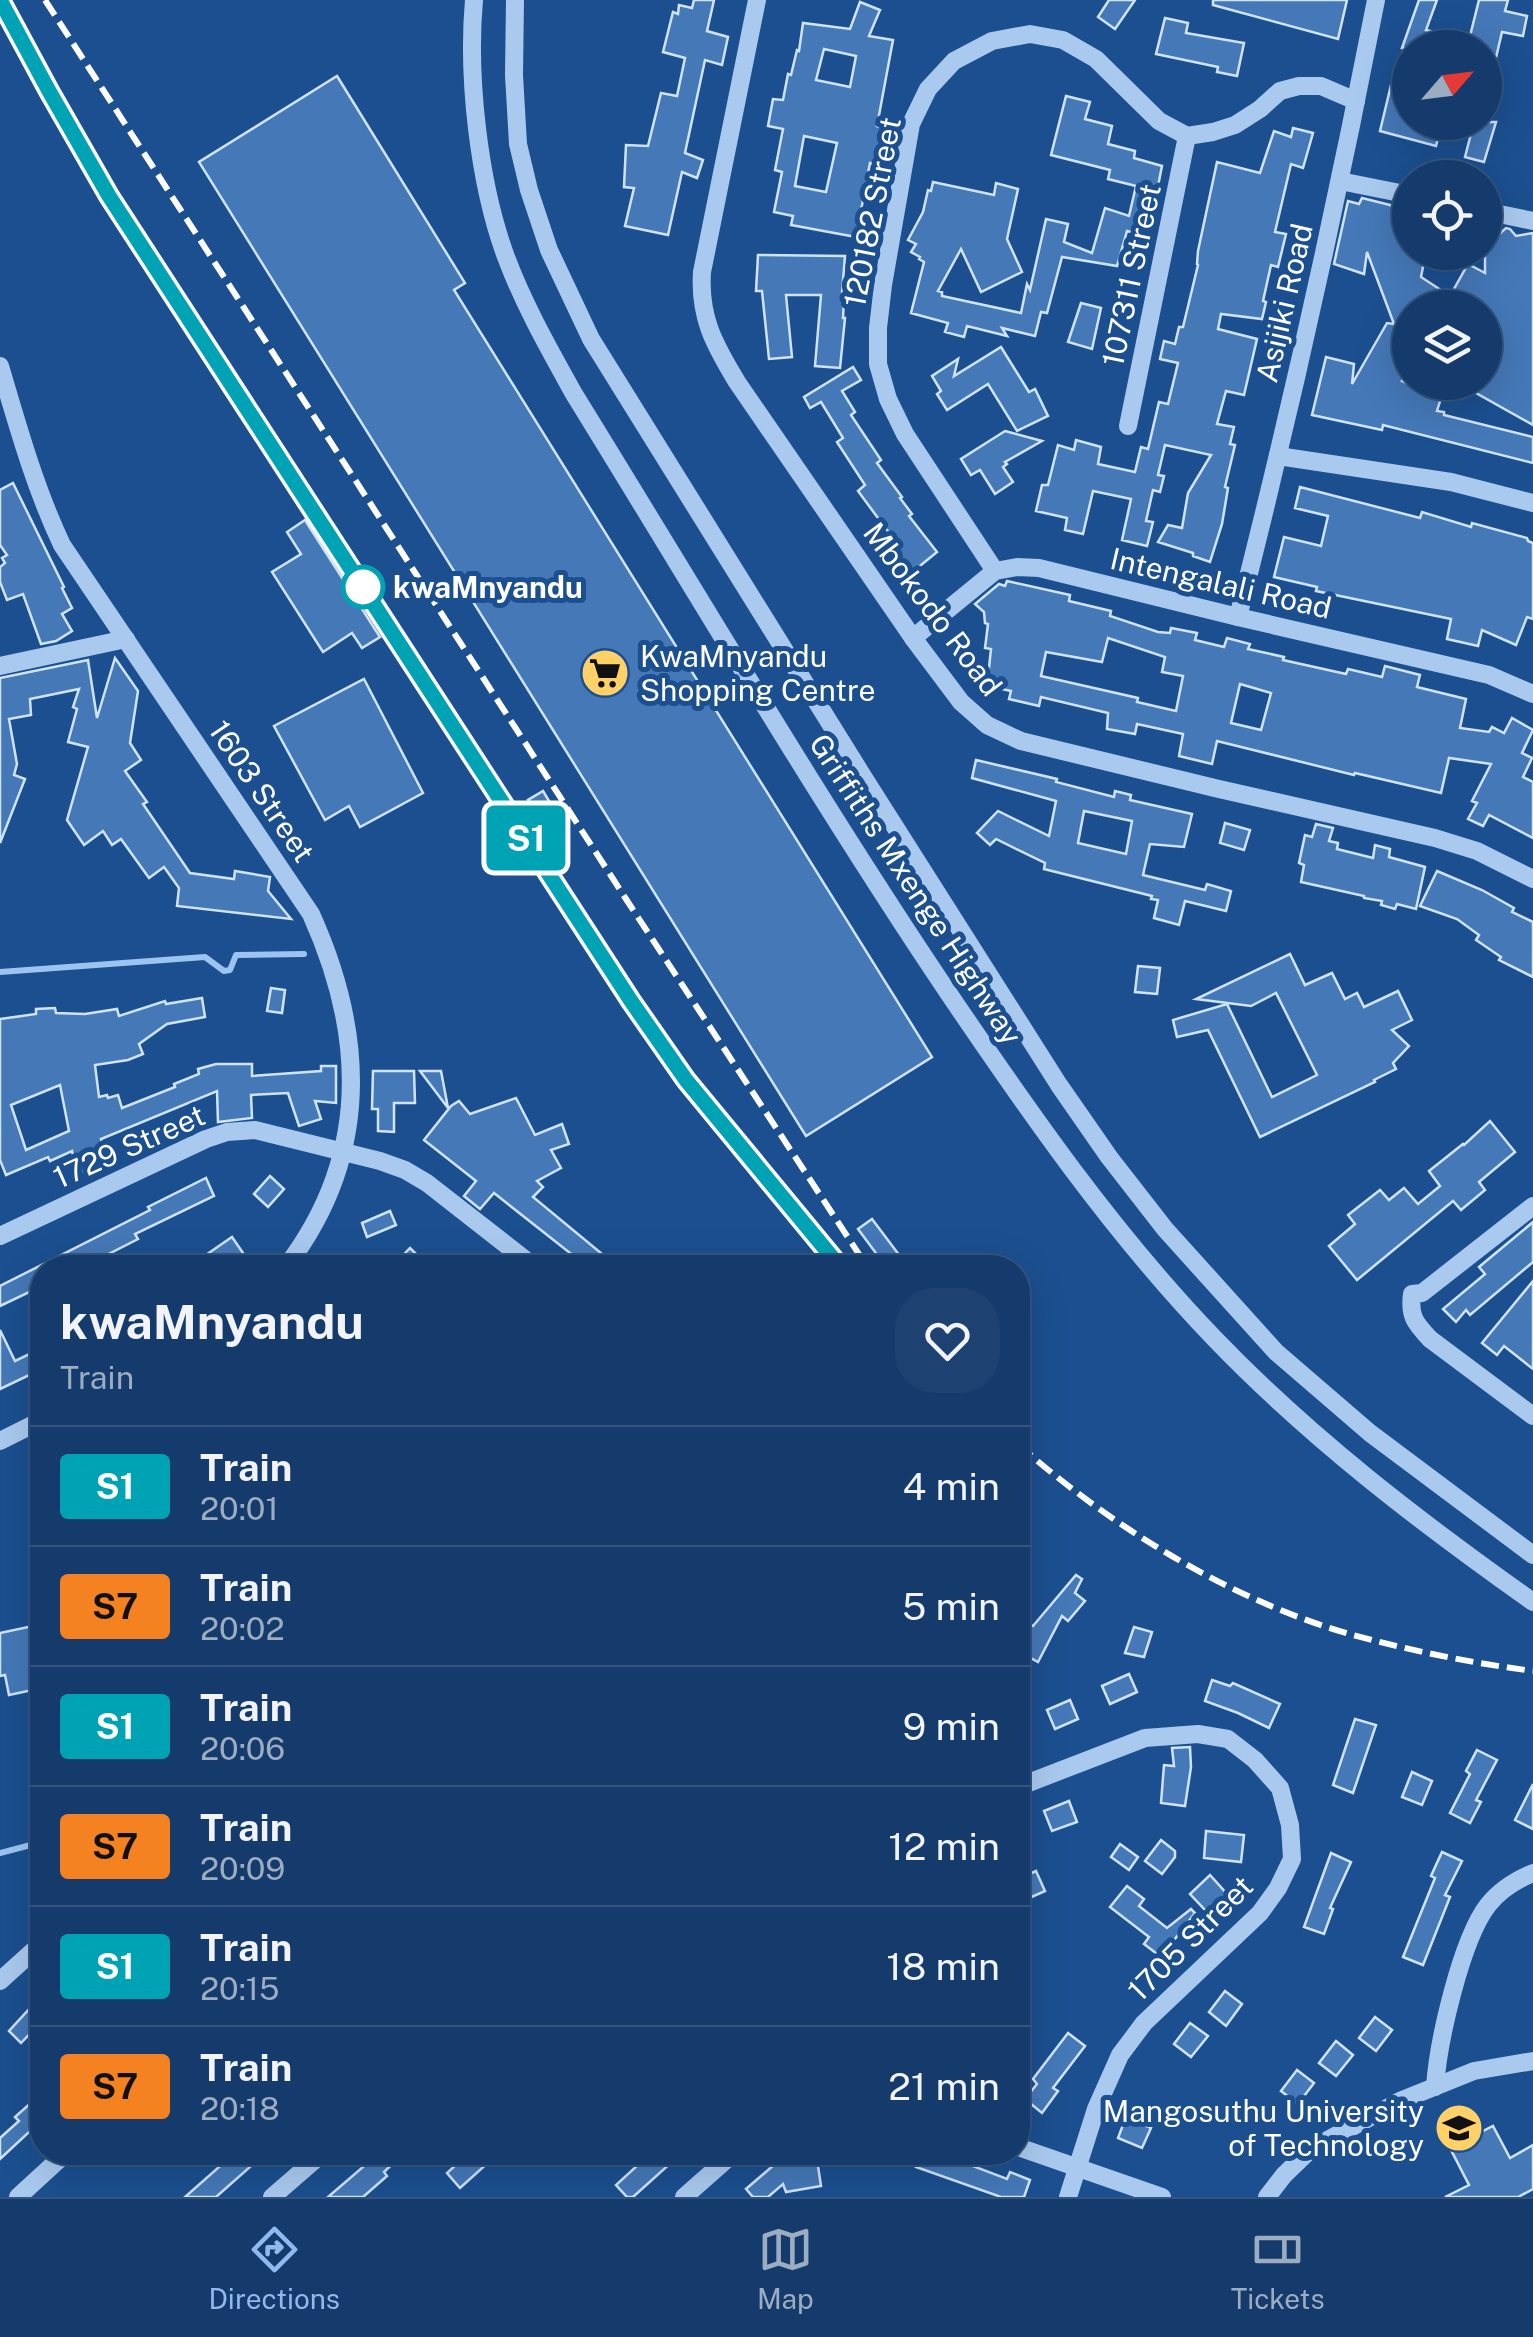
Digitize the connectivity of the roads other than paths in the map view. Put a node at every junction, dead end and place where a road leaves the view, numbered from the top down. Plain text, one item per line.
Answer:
1 (474, 0) edge
2 (515, 0) edge
3 (757, 0) edge
4 (1376, 0) edge
5 (1356, 101) junction
6 (1188, 136) junction
7 (1340, 181) junction
8 (1392, 192) edge
9 (1502, 215) edge
10 (1533, 221) edge
11 (0, 366) edge
12 (1128, 426) dead end
13 (1278, 456) junction
14 (1533, 502) edge
15 (995, 571) junction
16 (1238, 617) junction
17 (913, 638) junction
18 (126, 639) junction
19 (0, 666) edge
20 (1533, 694) edge
21 (1533, 880) edge
22 (343, 1152) junction
23 (1533, 1206) edge
24 (0, 1236) edge
25 (294, 1255) edge
26 (519, 1255) edge
27 (1533, 1416) edge
28 (30, 1426) edge
29 (0, 1440) edge
30 (1533, 1555) edge
31 (1533, 1602) edge
32 (1030, 1781) edge
33 (1533, 1874) edge
34 (30, 1954) edge
35 (0, 1981) edge
36 (1533, 2060) edge
37 (1436, 2087) junction
38 (1030, 2152) edge
39 (54, 2165) edge
40 (309, 2165) edge
41 (720, 2165) edge
42 (1079, 2168) junction
43 (18, 2197) edge
44 (272, 2197) edge
45 (684, 2197) edge
46 (1068, 2197) edge
47 (1162, 2197) edge
48 (1268, 2197) edge

1 - 31 street, Griffiths Mxenge Highway
2 - 30 street, Griffiths Mxenge Highway
3 - 17 street, Mbokodo Road
4 - 5 street, Asijiki Road
5 - 6 street
5 - 7 street, Asijiki Road
6 - 12 street, 107311 Street
6 - 15 street, 120182 Street
7 - 8 street
7 - 13 street, Asijiki Road
9 - 10 street
11 - 18 street, 1603 Street
13 - 14 street
13 - 16 street, Asijiki Road
15 - 16 street, Intengalali Road
15 - 17 street
16 - 20 street, Intengalali Road
17 - 21 street, Mbokodo Road
18 - 19 street
18 - 22 street, 1603 Street
22 - 24 street, 1729 Street
22 - 25 street, 1603 Street
22 - 26 street, 1729 Street
23 - 27 street
28 - 29 street
32 - 42 street, 1705 Street
33 - 37 street
34 - 35 street
36 - 37 street
37 - 48 street
38 - 42 street
39 - 43 street
40 - 44 street
41 - 45 street
42 - 46 street, 1705 Street
42 - 47 street

